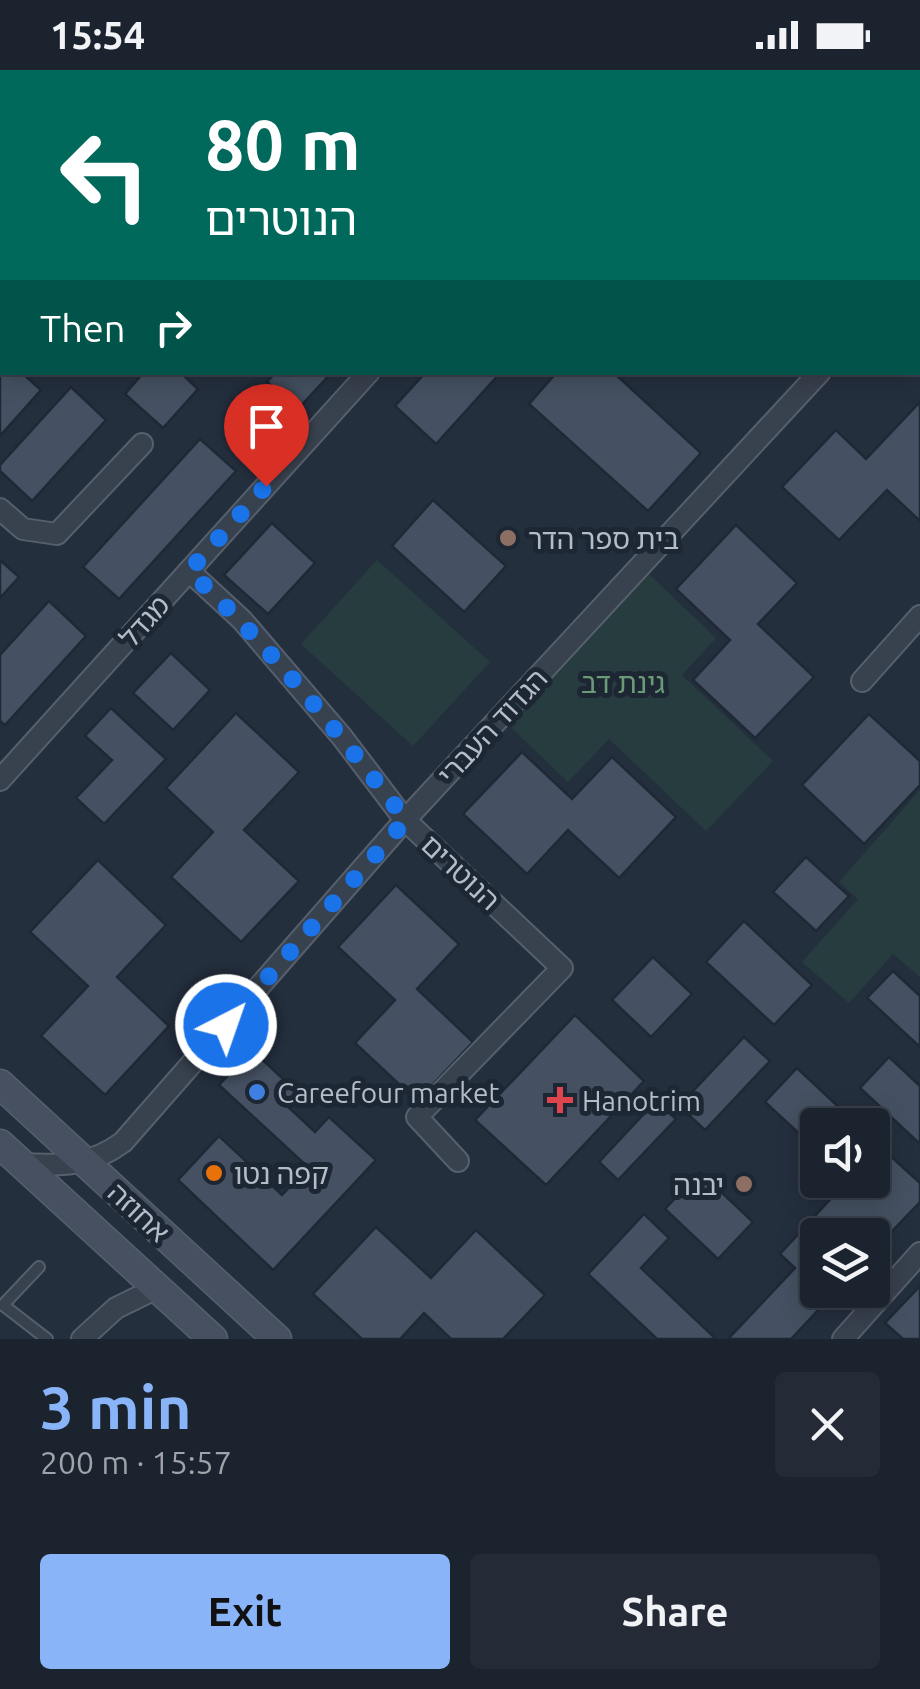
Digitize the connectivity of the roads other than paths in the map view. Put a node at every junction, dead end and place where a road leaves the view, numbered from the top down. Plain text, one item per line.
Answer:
1 (366, 375) edge
2 (817, 375) edge
3 (142, 444) dead end
4 (0, 509) edge
5 (189, 571) junction
6 (920, 616) edge
7 (862, 681) dead end
8 (0, 780) edge
9 (406, 820) junction
10 (0, 1084) edge
11 (0, 1144) edge
12 (458, 1161) dead end
13 (86, 1163) junction
14 (22, 1164) junction
15 (920, 1253) edge
16 (39, 1267) dead end
17 (157, 1288) junction
18 (47, 1339) edge
19 (82, 1339) edge
20 (212, 1339) edge
21 (277, 1339) edge
22 (843, 1339) edge

1 - 5 street, מגדל
2 - 9 street, הגדוד העברי
3 - 4 street
5 - 8 street, מגדל
5 - 9 street, הנוטרים
6 - 7 street
9 - 12 street, הנוטרים
9 - 13 street, הגדוד העברי
10 - 13 main road, אחוזה
11 - 14 main road, אחוזה
13 - 14 street
13 - 21 main road, אחוזה
14 - 17 main road, אחוזה
15 - 22 street
16 - 18 lane
17 - 19 street
17 - 20 main road, אחוזה

